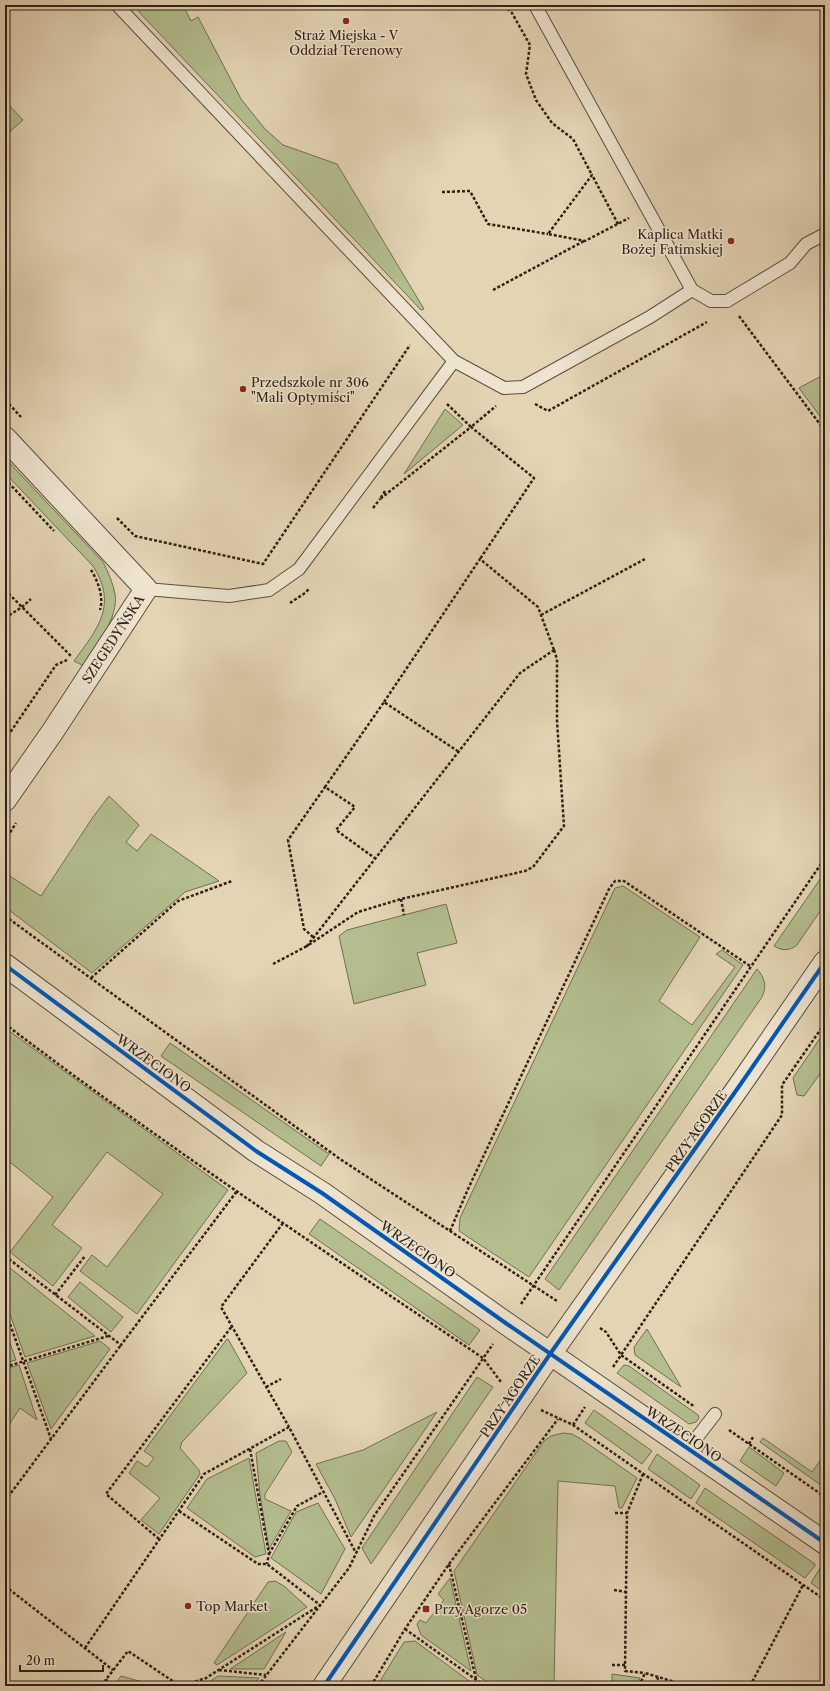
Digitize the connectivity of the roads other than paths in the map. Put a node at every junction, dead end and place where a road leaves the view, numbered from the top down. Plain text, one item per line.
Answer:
1 (117, 5) edge
2 (535, 5) edge
3 (825, 234) edge
4 (692, 290) junction
5 (454, 361) junction
6 (5, 438) edge
7 (146, 589) junction
8 (5, 800) edge
9 (825, 962) edge
10 (5, 965) edge
11 (550, 1354) junction
12 (713, 1416) road end
13 (688, 1449) junction
14 (825, 1543) edge
15 (324, 1686) edge

1 - 5 lane
2 - 4 lane
3 - 4 lane
4 - 5 lane
5 - 7 lane
6 - 7 street, SZEGEDYŃSKA
7 - 8 street, SZEGEDYŃSKA
9 - 11 street, PRZY AGORZE
10 - 11 street, WRZECIONO
11 - 13 street, WRZECIONO
11 - 15 street, PRZY AGORZE
12 - 13 lane
13 - 14 street, WRZECIONO

